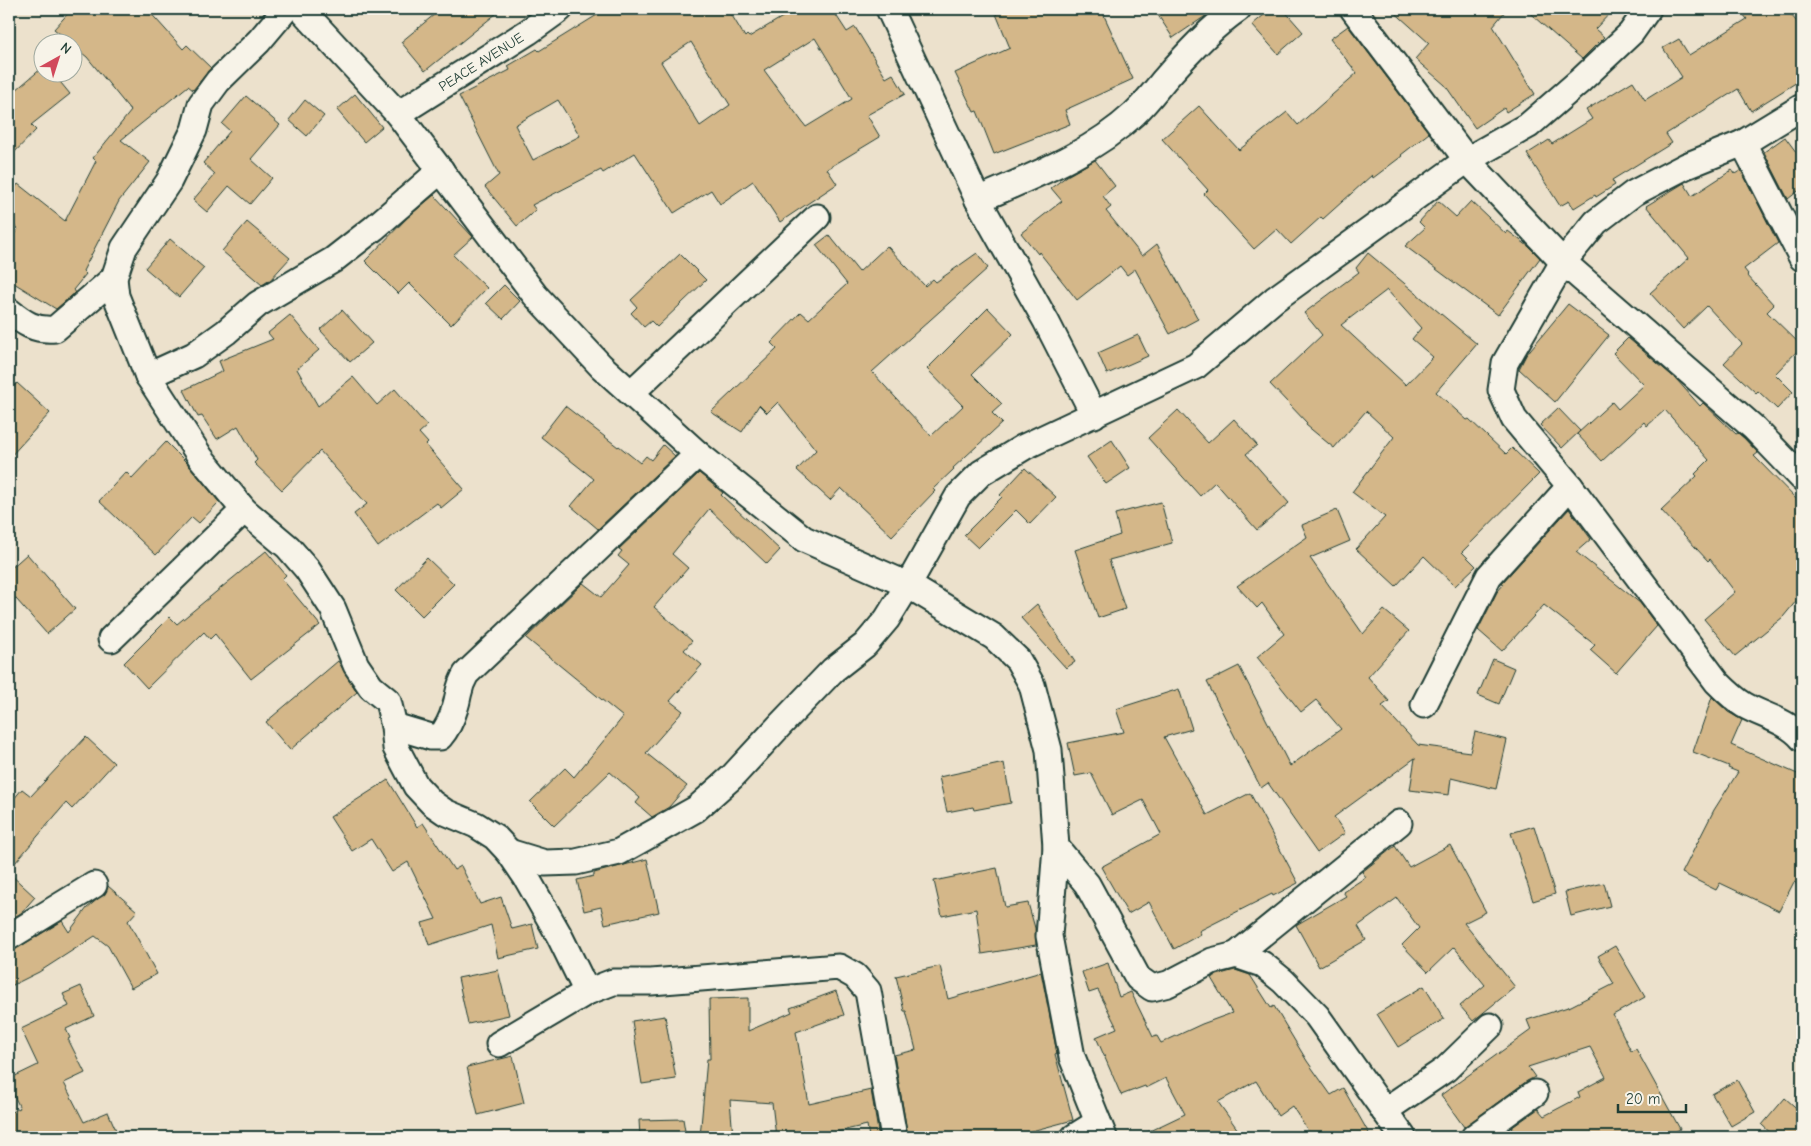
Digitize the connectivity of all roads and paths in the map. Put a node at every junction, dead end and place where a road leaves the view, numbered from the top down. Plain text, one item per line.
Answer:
1 (286, 9) edge
2 (301, 9) edge
3 (560, 9) edge
4 (888, 9) edge
5 (1238, 9) edge
6 (1353, 9) edge
7 (1648, 9) edge
8 (1802, 108) edge
9 (398, 114) junction
10 (1743, 143) junction
11 (1468, 160) junction
12 (441, 170) junction
13 (978, 200) junction
14 (817, 218) dead end
15 (1802, 258) edge
16 (1563, 262) junction
17 (114, 278) junction
18 (9, 311) edge
19 (148, 376) junction
20 (631, 393) junction
21 (1094, 415) junction
22 (698, 454) junction
23 (1802, 478) edge
24 (1570, 486) junction
25 (244, 510) junction
26 (908, 585) junction
27 (111, 639) dead end
28 (1424, 705) dead end
29 (394, 726) junction
30 (1802, 738) edge
31 (1399, 823) dead end
32 (1056, 847) junction
33 (509, 852) junction
34 (94, 885) dead end
35 (9, 937) edge
36 (1236, 955) junction
37 (587, 992) junction
38 (1490, 1026) dead end
39 (499, 1044) dead end
40 (1535, 1093) dead end
41 (1384, 1111) junction
42 (1101, 1130) edge
43 (894, 1137) edge
44 (1074, 1137) edge
45 (1403, 1137) edge
46 (1474, 1137) edge

1 - 17 street
2 - 9 street
3 - 9 street, PEACE AVENUE
4 - 13 street
5 - 13 street
6 - 11 street
7 - 11 street
8 - 10 street
9 - 12 street
10 - 15 street
10 - 16 street
11 - 16 street
11 - 21 street
12 - 19 street
12 - 20 street
13 - 21 street
14 - 20 street
16 - 23 street
16 - 24 street
17 - 18 street
17 - 19 street
19 - 25 street
20 - 22 street
21 - 26 street
22 - 26 street
22 - 29 street
24 - 28 street
24 - 30 street
25 - 27 street
25 - 29 street
26 - 32 street
26 - 33 street
29 - 33 street
31 - 36 street
32 - 36 street
32 - 42 street
33 - 37 street
34 - 35 street
36 - 41 street
37 - 39 street
37 - 43 street
38 - 41 street
40 - 46 street
41 - 45 street
42 - 44 street

